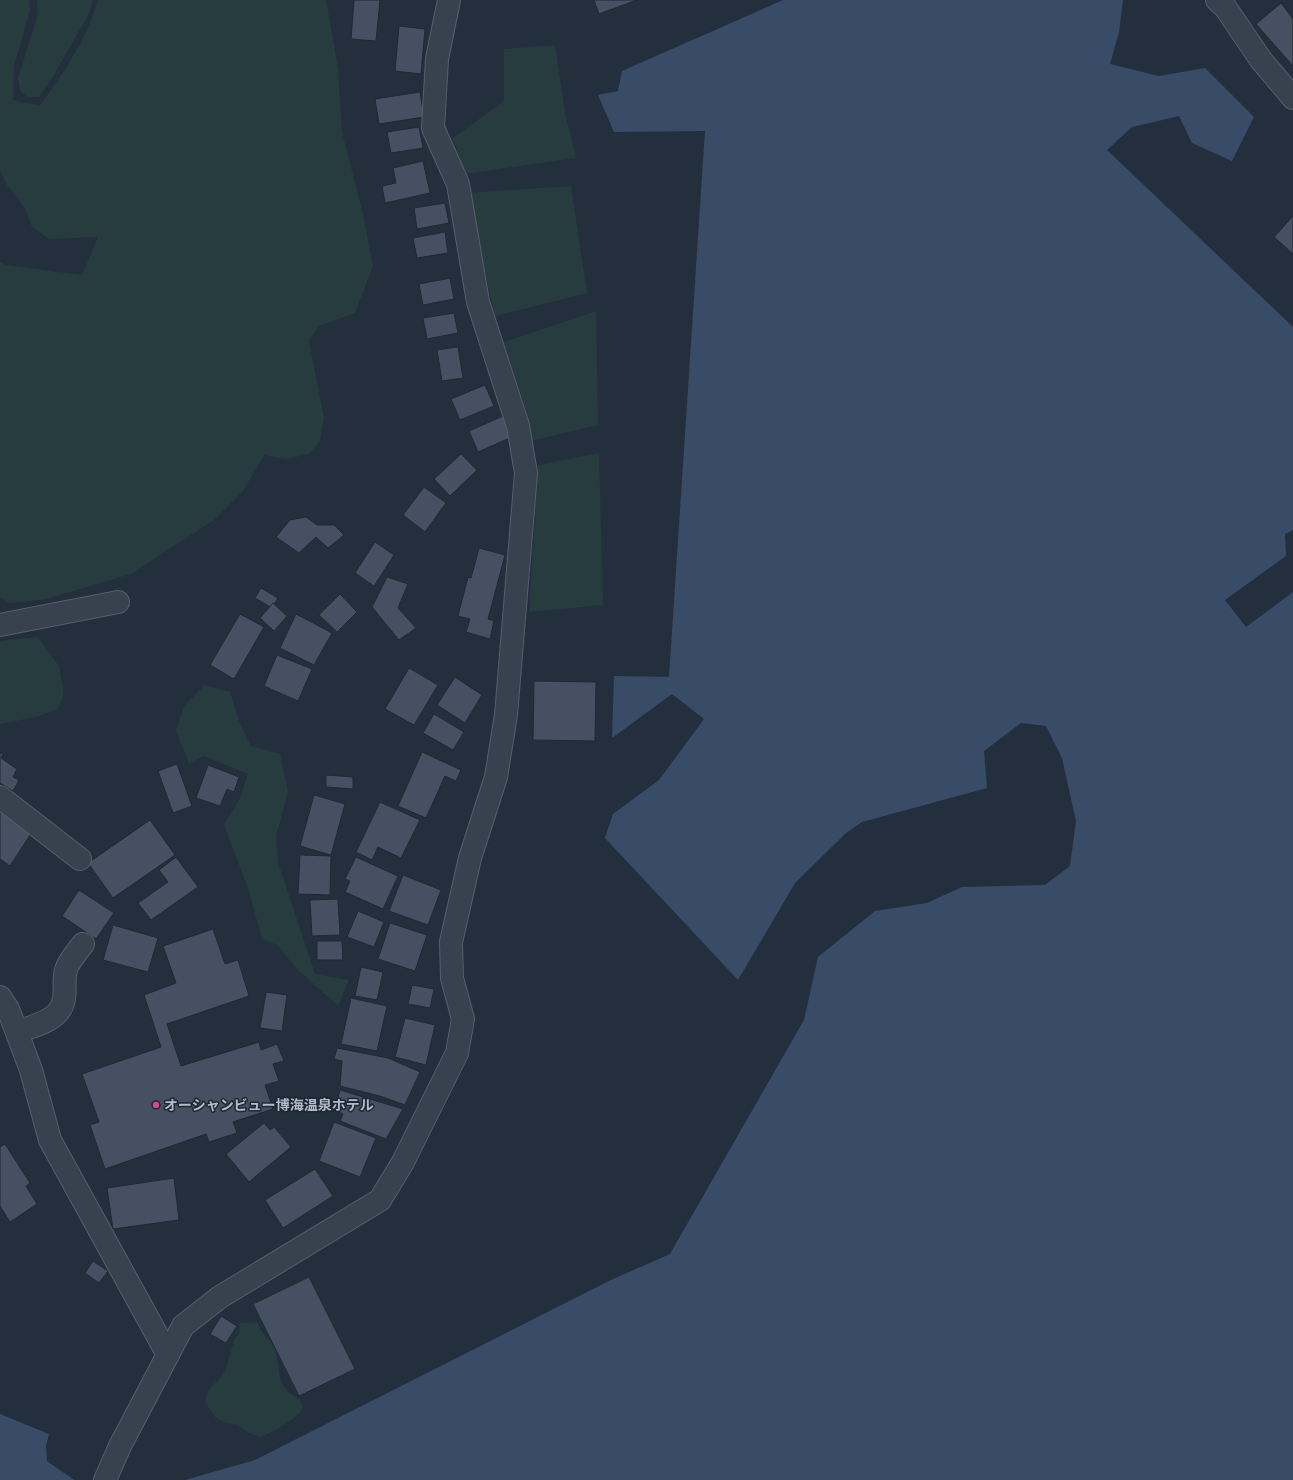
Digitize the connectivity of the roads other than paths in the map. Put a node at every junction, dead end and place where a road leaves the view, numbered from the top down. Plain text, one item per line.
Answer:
1 (449, 0) edge
2 (1217, 0) edge
3 (1293, 98) edge
4 (118, 602) dead end
5 (0, 625) edge
6 (0, 797) edge
7 (80, 859) dead end
8 (83, 944) dead end
9 (0, 997) edge
10 (17, 1032) junction
11 (168, 1356) junction
12 (105, 1480) edge

1 - 11 street
2 - 3 street
4 - 5 street
6 - 7 street
8 - 10 street
9 - 10 street
10 - 11 street
11 - 12 street

